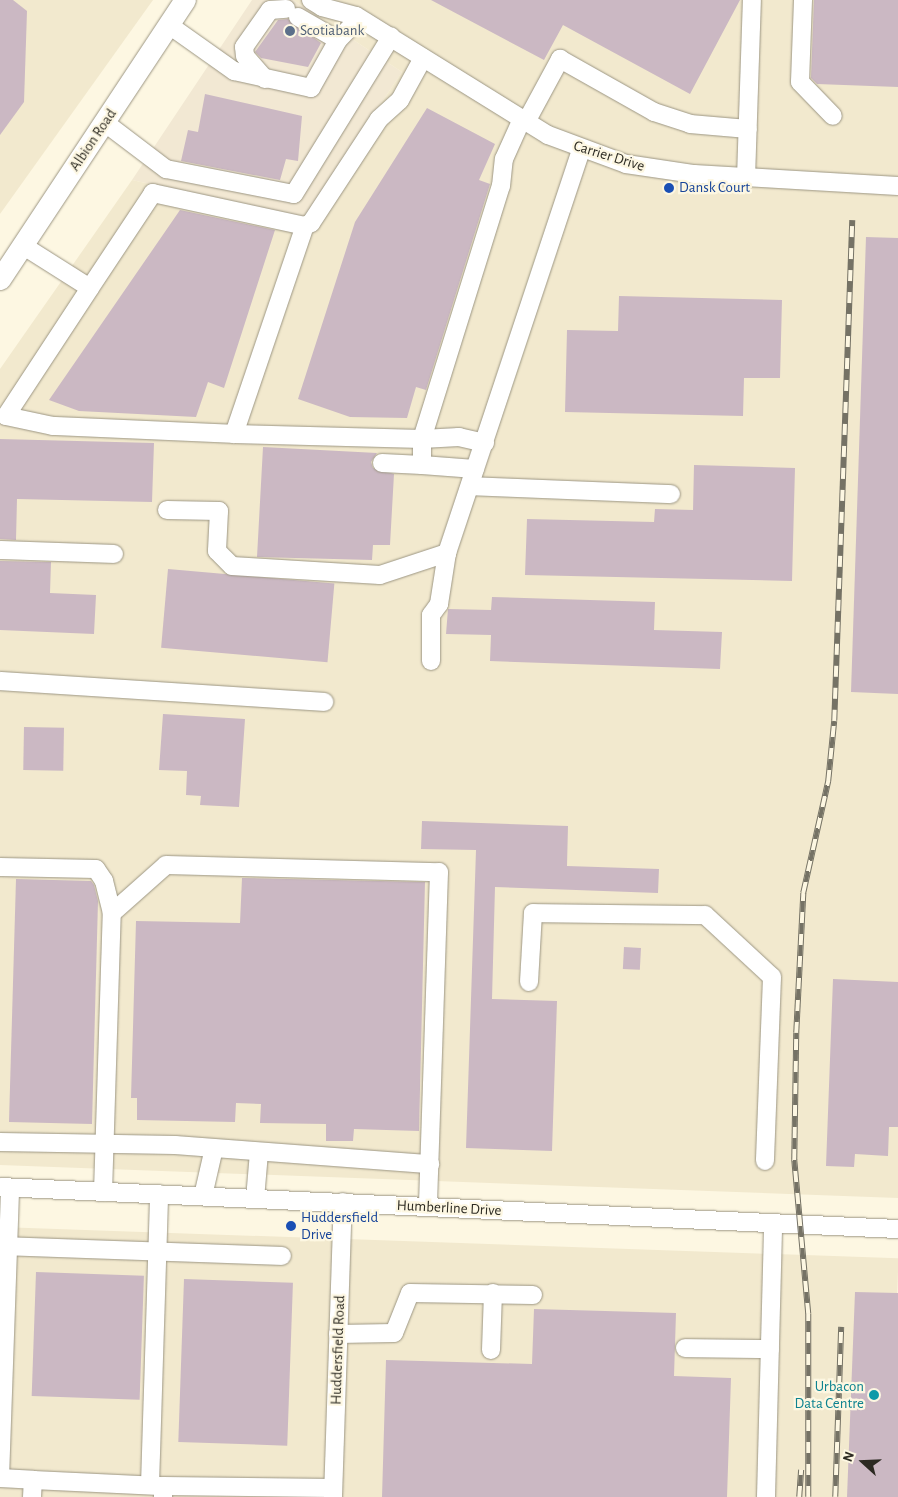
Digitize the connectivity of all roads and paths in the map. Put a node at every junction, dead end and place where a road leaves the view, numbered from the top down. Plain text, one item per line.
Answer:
1 (186, 0) edge
2 (311, 0) edge
3 (346, 0) edge
4 (752, 0) edge
5 (803, 0) edge
6 (357, 16) junction
7 (169, 25) junction
8 (391, 38) junction
9 (338, 40) junction
10 (423, 58) junction
11 (265, 78) junction
12 (832, 116) dead end
13 (524, 121) junction
14 (104, 122) junction
15 (748, 129) junction
16 (581, 150) junction
17 (746, 178) junction
18 (898, 186) edge
19 (305, 226) junction
20 (22, 245) junction
21 (0, 279) edge
22 (90, 288) junction
23 (234, 434) junction
24 (422, 439) junction
25 (485, 442) junction
26 (382, 463) dead end
27 (422, 465) junction
28 (472, 478) junction
29 (671, 494) dead end
30 (167, 510) dead end
31 (0, 550) edge
32 (447, 553) junction
33 (114, 554) dead end
34 (431, 661) dead end
35 (0, 681) edge
36 (324, 702) dead end
37 (0, 867) edge
38 (112, 913) junction
39 (529, 982) dead end
40 (0, 1142) edge
41 (105, 1144) junction
42 (214, 1148) junction
43 (259, 1152) junction
44 (765, 1161) dead end
45 (430, 1164) junction
46 (5, 1187) edge
47 (103, 1192) junction
48 (159, 1194) junction
49 (203, 1196) junction
50 (255, 1199) junction
51 (343, 1202) junction
52 (428, 1207) junction
53 (773, 1226) junction
54 (898, 1229) edge
55 (4, 1246) edge
56 (157, 1251) junction
57 (282, 1256) dead end
58 (493, 1293) junction
59 (533, 1295) dead end
60 (338, 1334) junction
61 (685, 1348) dead end
62 (770, 1349) junction
63 (490, 1350) dead end
64 (0, 1478) edge
65 (32, 1489) edge
66 (159, 1489) edge
67 (333, 1493) edge
68 (766, 1497) edge

1 - 7 main road, Albion Road
2 - 6 street, Carrier Drive
3 - 6 street, Carrier Drive
4 - 15 street
5 - 12 street
6 - 8 street, Carrier Drive
6 - 9 street
7 - 11 street
7 - 14 main road, Albion Road
8 - 10 street, Carrier Drive
8 - 14 street
9 - 11 street
9 - 11 street
10 - 13 street, Carrier Drive
10 - 19 street
13 - 15 street
13 - 16 street, Carrier Drive
13 - 24 street
14 - 20 main road, Albion Road
15 - 17 street
16 - 17 street, Carrier Drive
16 - 25 street
17 - 18 street, Carrier Drive
19 - 22 street
19 - 23 street
20 - 21 main road, Albion Road
20 - 22 street
22 - 23 street
23 - 24 street
24 - 25 street
24 - 27 street
25 - 28 street
26 - 27 street
27 - 28 street
28 - 29 street
28 - 32 street
30 - 32 street
31 - 33 street
32 - 34 street
35 - 36 street
37 - 38 street
38 - 41 street
38 - 45 street
39 - 44 street
40 - 41 street
41 - 42 street
41 - 47 street
42 - 43 street
42 - 49 street
43 - 45 street
43 - 50 street
45 - 52 street
46 - 47 street, Humberline Drive
46 - 55 street
47 - 48 street, Humberline Drive
48 - 49 street, Humberline Drive
48 - 56 street
49 - 50 street, Humberline Drive
50 - 51 street, Humberline Drive
51 - 52 street, Humberline Drive
51 - 60 street, Huddersfield Road
52 - 53 street, Humberline Drive
53 - 54 street, Humberline Drive
53 - 62 street
55 - 56 street
55 - 64 street
56 - 57 street
56 - 66 street
58 - 59 street
58 - 60 street
58 - 63 street
60 - 67 street, Huddersfield Road
61 - 62 street
62 - 68 street
64 - 65 street
65 - 66 street
66 - 67 street

